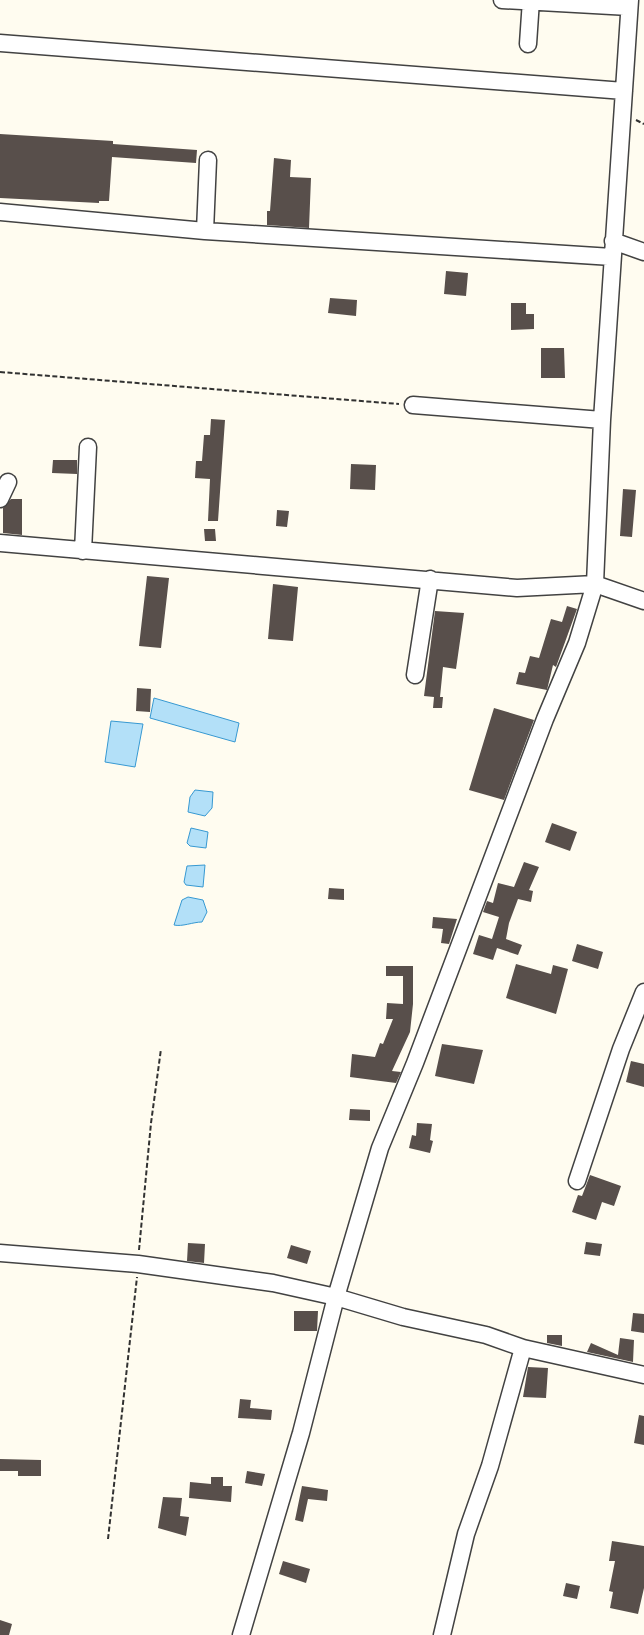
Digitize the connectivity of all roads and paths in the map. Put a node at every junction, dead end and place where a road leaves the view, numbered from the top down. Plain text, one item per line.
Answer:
1 (502, 0) edge
2 (531, 1) edge
3 (630, 4) edge
4 (0, 43) edge
5 (528, 44) dead end
6 (624, 91) junction
7 (208, 160) dead end
8 (0, 212) edge
9 (205, 231) junction
10 (613, 241) junction
11 (644, 252) edge
12 (612, 258) junction
13 (0, 372) edge
14 (413, 405) joint
15 (602, 420) junction
16 (88, 447) dead end
17 (8, 482) dead end
18 (0, 499) edge
19 (0, 543) edge
20 (82, 551) junction
21 (430, 579) junction
22 (595, 584) junction
23 (644, 601) edge
24 (415, 675) dead end
25 (644, 992) edge
26 (161, 1049) dead end
27 (577, 1181) dead end
28 (0, 1253) edge
29 (138, 1264) junction
30 (336, 1297) junction
31 (523, 1348) junction
32 (644, 1374) edge
33 (108, 1539) dead end
34 (241, 1635) edge
35 (442, 1635) edge

1 - 2 street
2 - 3 street
2 - 5 street
3 - 6 street
4 - 6 street
6 - 10 street
7 - 9 street
8 - 9 street
9 - 12 street
10 - 11 street
10 - 12 street
12 - 15 street
13 - 14 path
14 - 15 street
15 - 22 street
16 - 20 street
17 - 18 street
19 - 20 street
20 - 21 street
21 - 22 street
21 - 24 street
22 - 23 street
22 - 30 street
25 - 27 street
26 - 29 path
28 - 29 street
29 - 30 street
29 - 33 path
30 - 31 street
30 - 34 street
31 - 32 street
31 - 35 street

